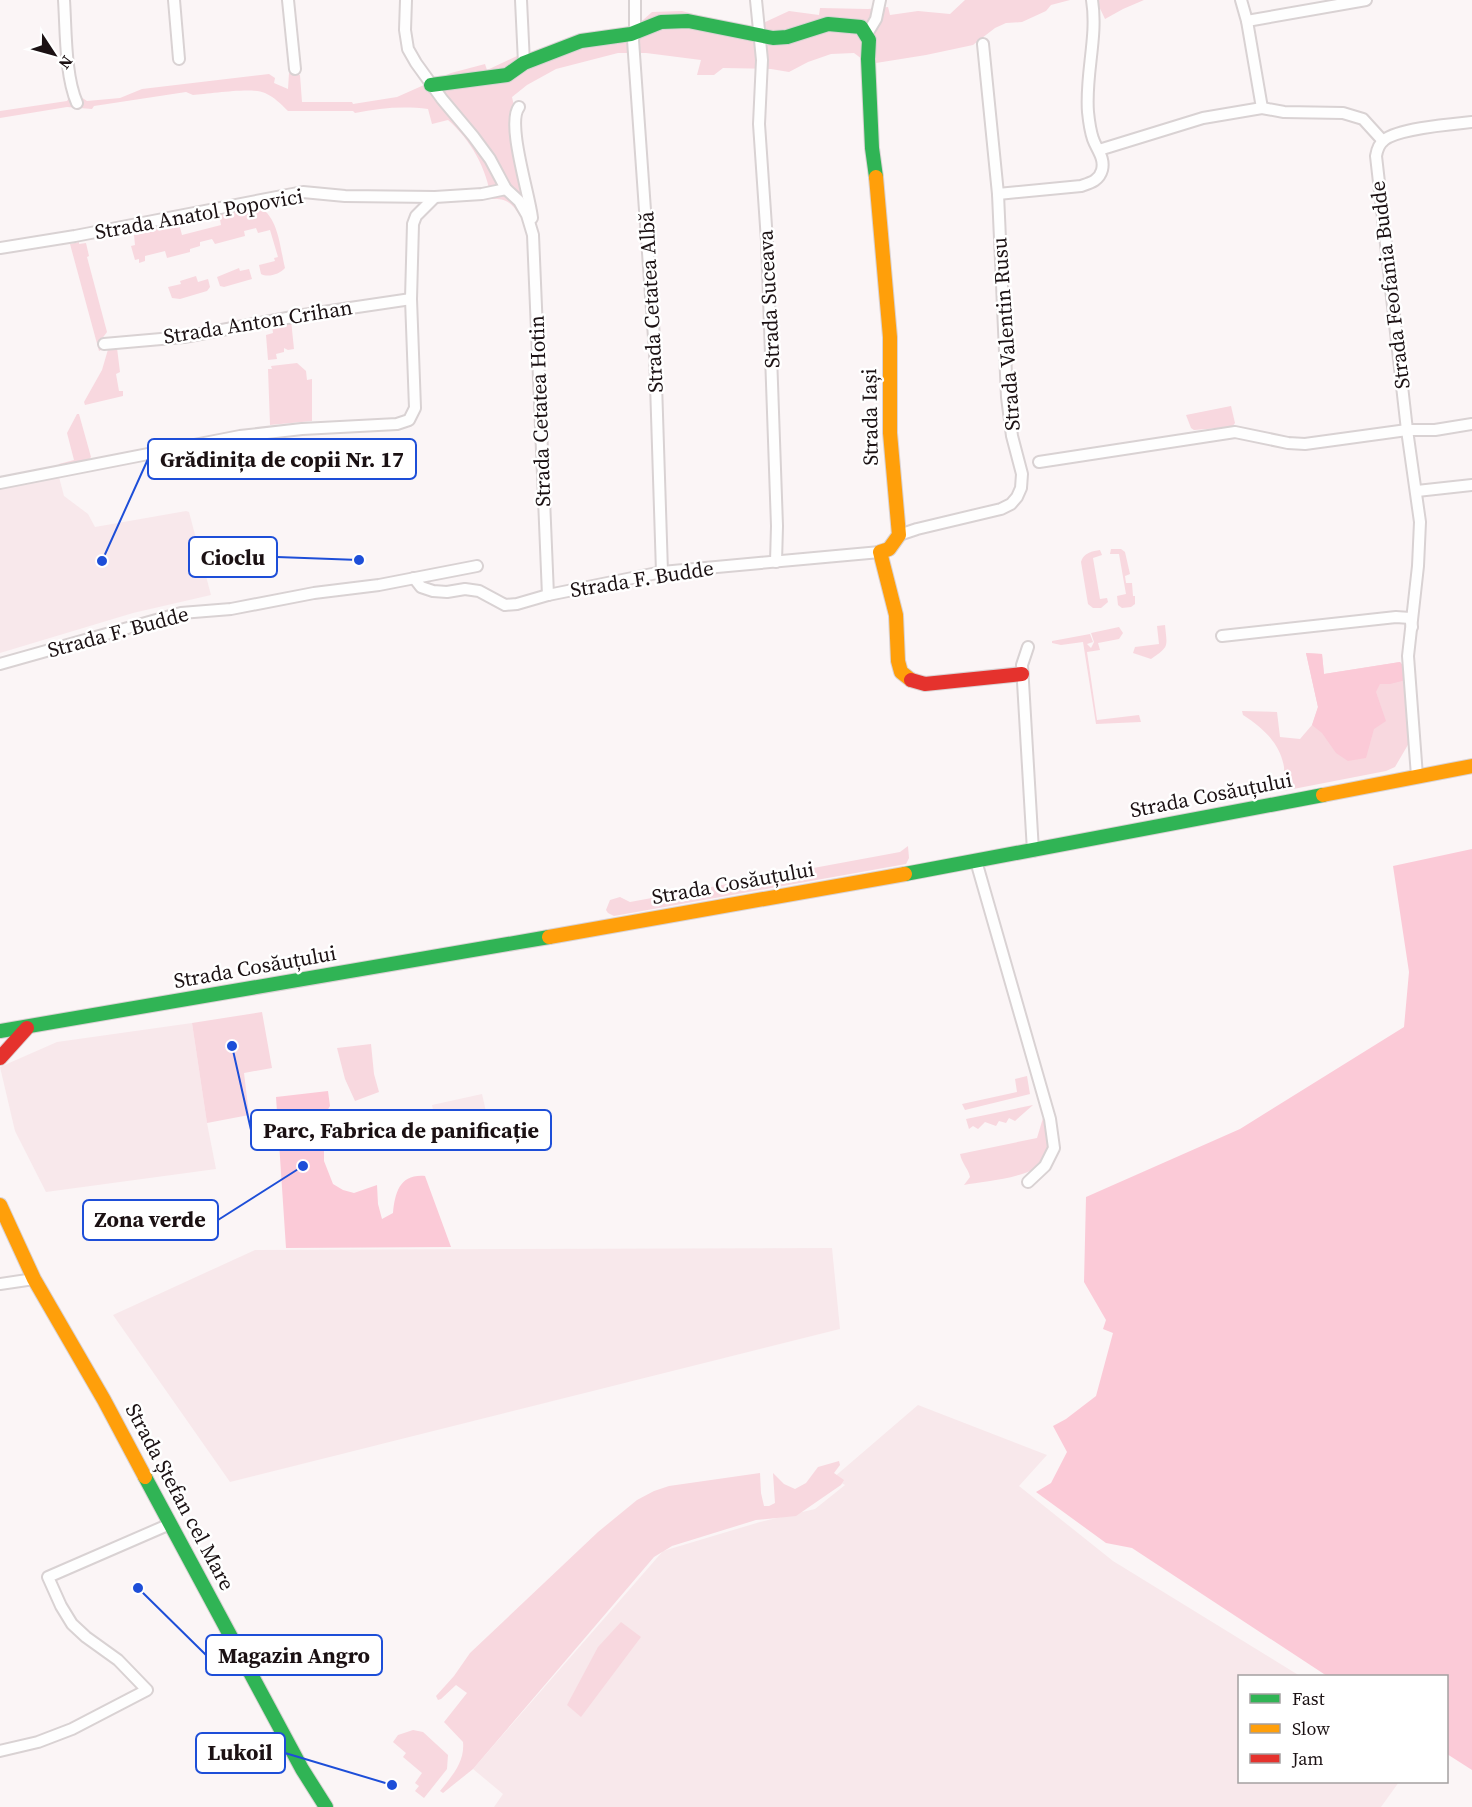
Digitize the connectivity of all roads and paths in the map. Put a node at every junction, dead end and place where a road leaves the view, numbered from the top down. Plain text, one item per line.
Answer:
1 (64, 0) edge
2 (174, 0) edge
3 (288, 0) edge
4 (406, 0) edge
5 (521, 0) edge
6 (635, 0) edge
7 (756, 0) edge
8 (880, 0) edge
9 (1092, 0) edge
10 (1241, 0) edge
11 (1366, 0) edge
12 (1247, 21) junction
13 (864, 30) junction
14 (635, 32) junction
15 (760, 36) junction
16 (983, 44) dead end
17 (179, 59) dead end
18 (524, 63) junction
19 (296, 69) dead end
20 (431, 85) junction
21 (77, 104) dead end
22 (519, 107) dead end
23 (1262, 108) junction
24 (1472, 122) edge
25 (1383, 141) junction
26 (1099, 150) junction
27 (506, 189) junction
28 (999, 194) junction
29 (408, 197) junction
30 (435, 197) junction
31 (415, 218) junction
32 (531, 227) junction
33 (0, 248) edge
34 (411, 299) junction
35 (104, 344) dead end
36 (1472, 424) edge
37 (1407, 430) junction
38 (1039, 462) dead end
39 (0, 483) edge
40 (1472, 485) edge
41 (1417, 491) junction
42 (899, 535) junction
43 (880, 552) junction
44 (776, 562) junction
45 (477, 566) dead end
46 (662, 572) junction
47 (414, 578) junction
48 (548, 595) junction
49 (1412, 628) junction
50 (1222, 636) dead end
51 (1028, 647) dead end
52 (0, 664) edge
53 (1022, 674) junction
54 (1472, 766) edge
55 (1417, 776) junction
56 (1034, 850) junction
57 (976, 861) junction
58 (27, 1028) junction
59 (0, 1031) edge
60 (0, 1058) edge
61 (1028, 1182) dead end
62 (0, 1205) edge
63 (34, 1279) junction
64 (0, 1284) edge
65 (170, 1524) junction
66 (0, 1751) edge
67 (324, 1806) edge

1 - 21 street
2 - 17 street
3 - 19 street
4 - 20 street, Strada Cetatea Hotin
5 - 18 street
6 - 14 street, Strada Cetatea Albă
7 - 15 street, Strada Suceava
8 - 13 street
9 - 26 street
10 - 12 street
11 - 12 street
12 - 23 street
13 - 15 main road
13 - 42 main road, Strada Iași
14 - 15 main road
14 - 18 main road
14 - 46 street, Strada Cetatea Albă
15 - 44 street, Strada Suceava
16 - 28 street, Strada Valentin Rusu
18 - 20 main road
20 - 27 street, Strada Cetatea Hotin
22 - 32 street, Strada Cetatea Hotin
23 - 25 street
23 - 26 street
24 - 25 street
25 - 37 street, Strada Feofania Budde
26 - 28 street
27 - 30 street, Strada Anatol Popovici
27 - 32 street, Strada Cetatea Hotin
28 - 42 street, Strada Valentin Rusu
29 - 30 street, Strada Anatol Popovici
29 - 31 street
29 - 33 street, Strada Anatol Popovici
30 - 31 street
31 - 34 street
32 - 48 street, Strada Cetatea Hotin
34 - 35 street, Strada Anton Crihan
34 - 39 street
36 - 37 street
37 - 38 street
37 - 41 street, Strada Feofania Budde
40 - 41 street
41 - 49 street, Strada Feofania Budde
42 - 43 main road
43 - 44 street, Strada F. Budde
43 - 53 main road
44 - 46 street, Strada F. Budde
45 - 47 street, Strada F. Budde
46 - 48 street, Strada F. Budde
47 - 48 street, Strada F. Budde
47 - 52 street, Strada F. Budde
49 - 50 street
49 - 55 street, Strada Feofania Budde
51 - 53 street
53 - 56 street
54 - 55 main road, Strada Cosăuțului
55 - 56 main road, Strada Cosăuțului
56 - 57 main road, Strada Cosăuțului
57 - 58 main road, Strada Cosăuțului
57 - 61 street
58 - 59 main road, Strada Cosăuțului
58 - 60 main road
62 - 63 main road, Strada Ștefan cel Mare
63 - 64 street
63 - 65 main road, Strada Ștefan cel Mare
65 - 66 street
65 - 67 main road, Strada Ștefan cel Mare

